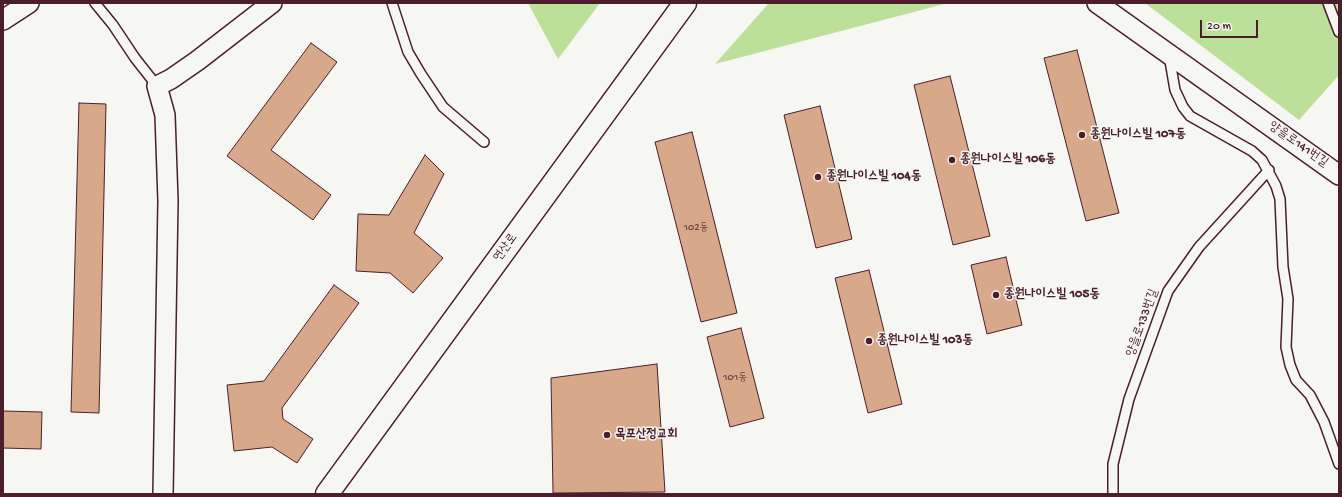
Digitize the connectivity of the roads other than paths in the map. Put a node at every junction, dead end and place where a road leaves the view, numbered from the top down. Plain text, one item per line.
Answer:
1 (29, 3) edge
2 (95, 3) edge
3 (272, 3) edge
4 (392, 3) edge
5 (685, 3) edge
6 (1097, 3) edge
7 (1328, 3) edge
8 (3, 20) edge
9 (1339, 32) edge
10 (1168, 54) junction
11 (157, 86) junction
12 (484, 142) dead end
13 (1269, 170) junction
14 (1339, 175) edge
15 (1339, 464) edge
16 (163, 494) edge
17 (327, 494) edge
18 (1113, 494) edge

1 - 8 street
2 - 11 lane
3 - 11 street
4 - 12 lane
5 - 17 street, 연산로
6 - 10 street, 양을로141번길
7 - 9 lane
10 - 13 lane
10 - 14 street, 양을로141번길
11 - 16 street
13 - 15 lane
13 - 18 lane, 양을로133번길

